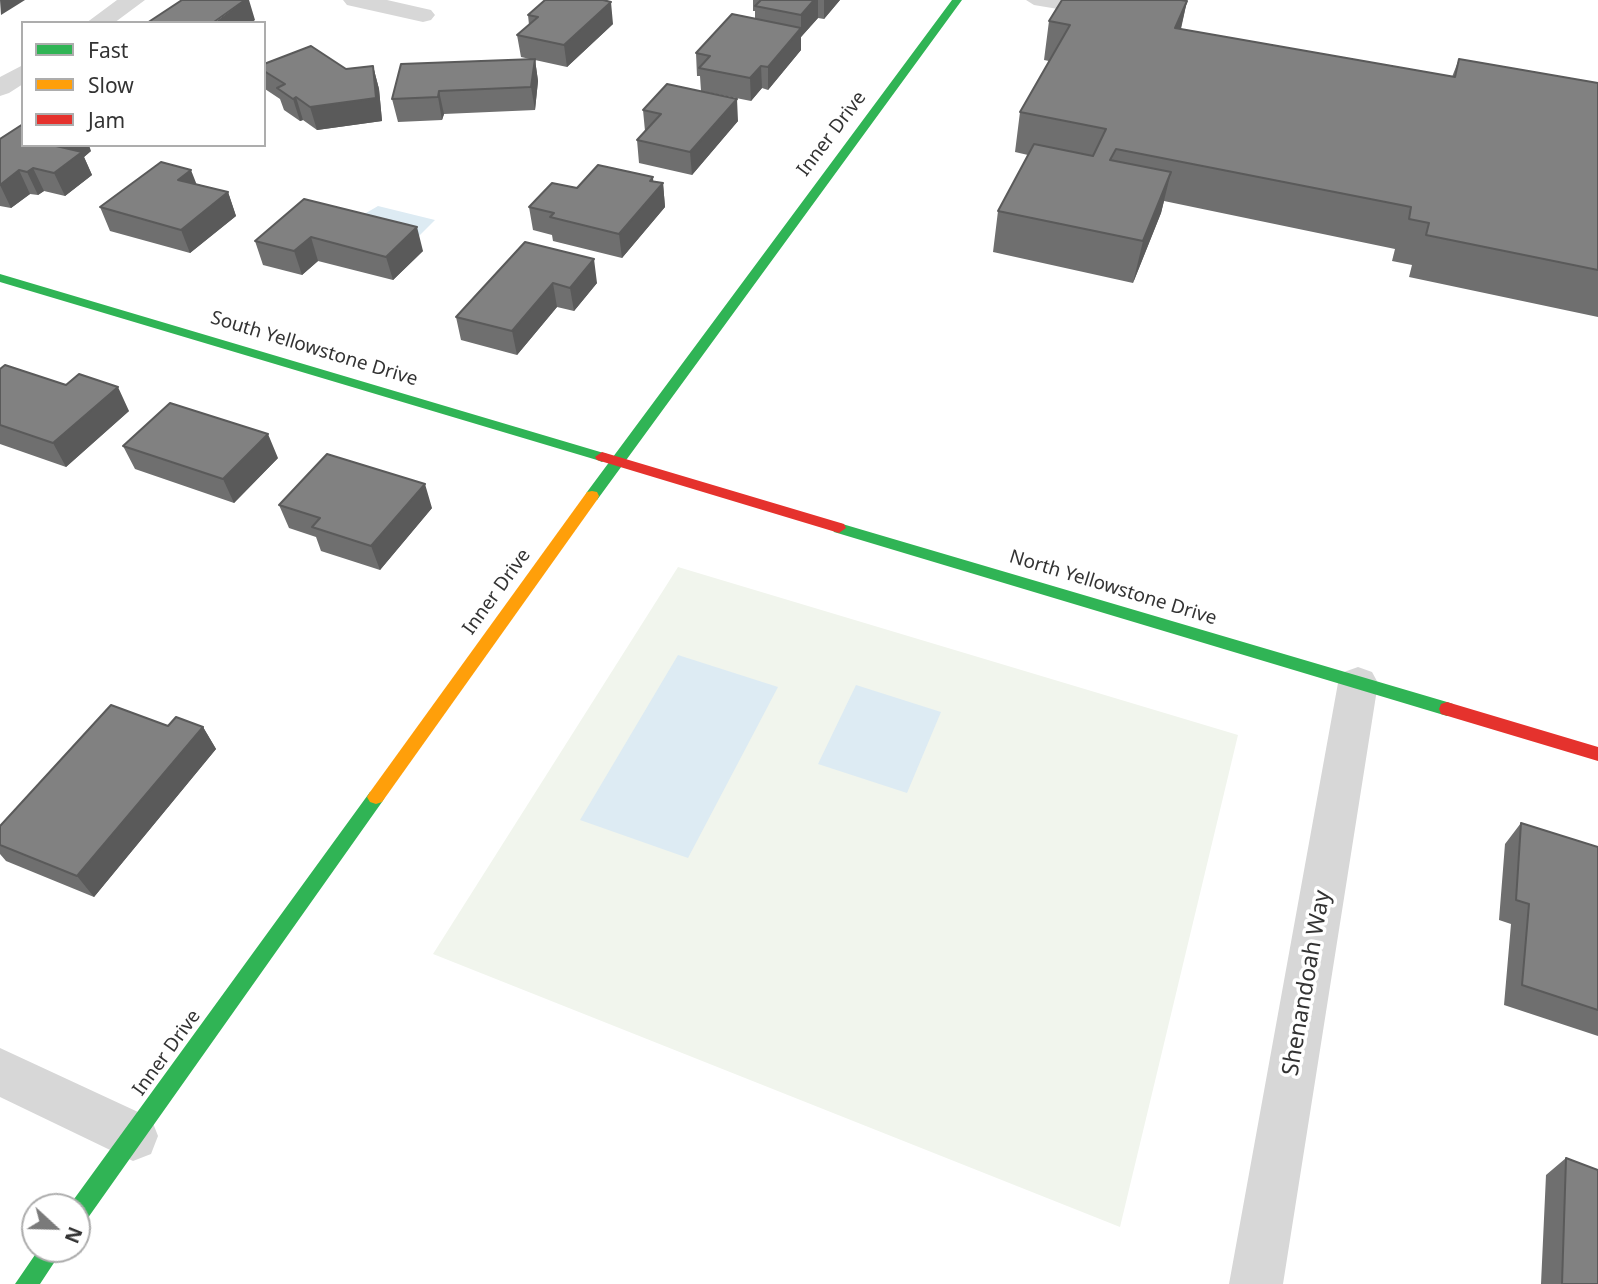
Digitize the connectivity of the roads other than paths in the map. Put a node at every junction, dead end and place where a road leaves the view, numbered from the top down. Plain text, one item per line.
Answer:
1 (133, 0) edge
2 (355, 0) edge
3 (957, 0) edge
4 (1034, 0) edge
5 (1076, 7) edge
6 (424, 15) dead end
7 (101, 21) edge
8 (21, 73) edge
9 (0, 88) edge
10 (0, 278) edge
11 (617, 461) junction
12 (1358, 682) junction
13 (1598, 754) edge
14 (0, 1072) edge
15 (133, 1136) junction
16 (91, 1194) edge
17 (42, 1263) edge
18 (26, 1284) edge
19 (1256, 1284) edge

1 - 7 street
2 - 6 street
3 - 11 street, Inner Drive
4 - 5 lane
8 - 9 street
10 - 11 street, South Yellowstone Drive
11 - 12 street, North Yellowstone Drive
11 - 15 street, Inner Drive
12 - 13 street, North Yellowstone Drive
12 - 19 street, Shenandoah Way
14 - 15 street
15 - 16 street, Inner Drive
17 - 18 street

